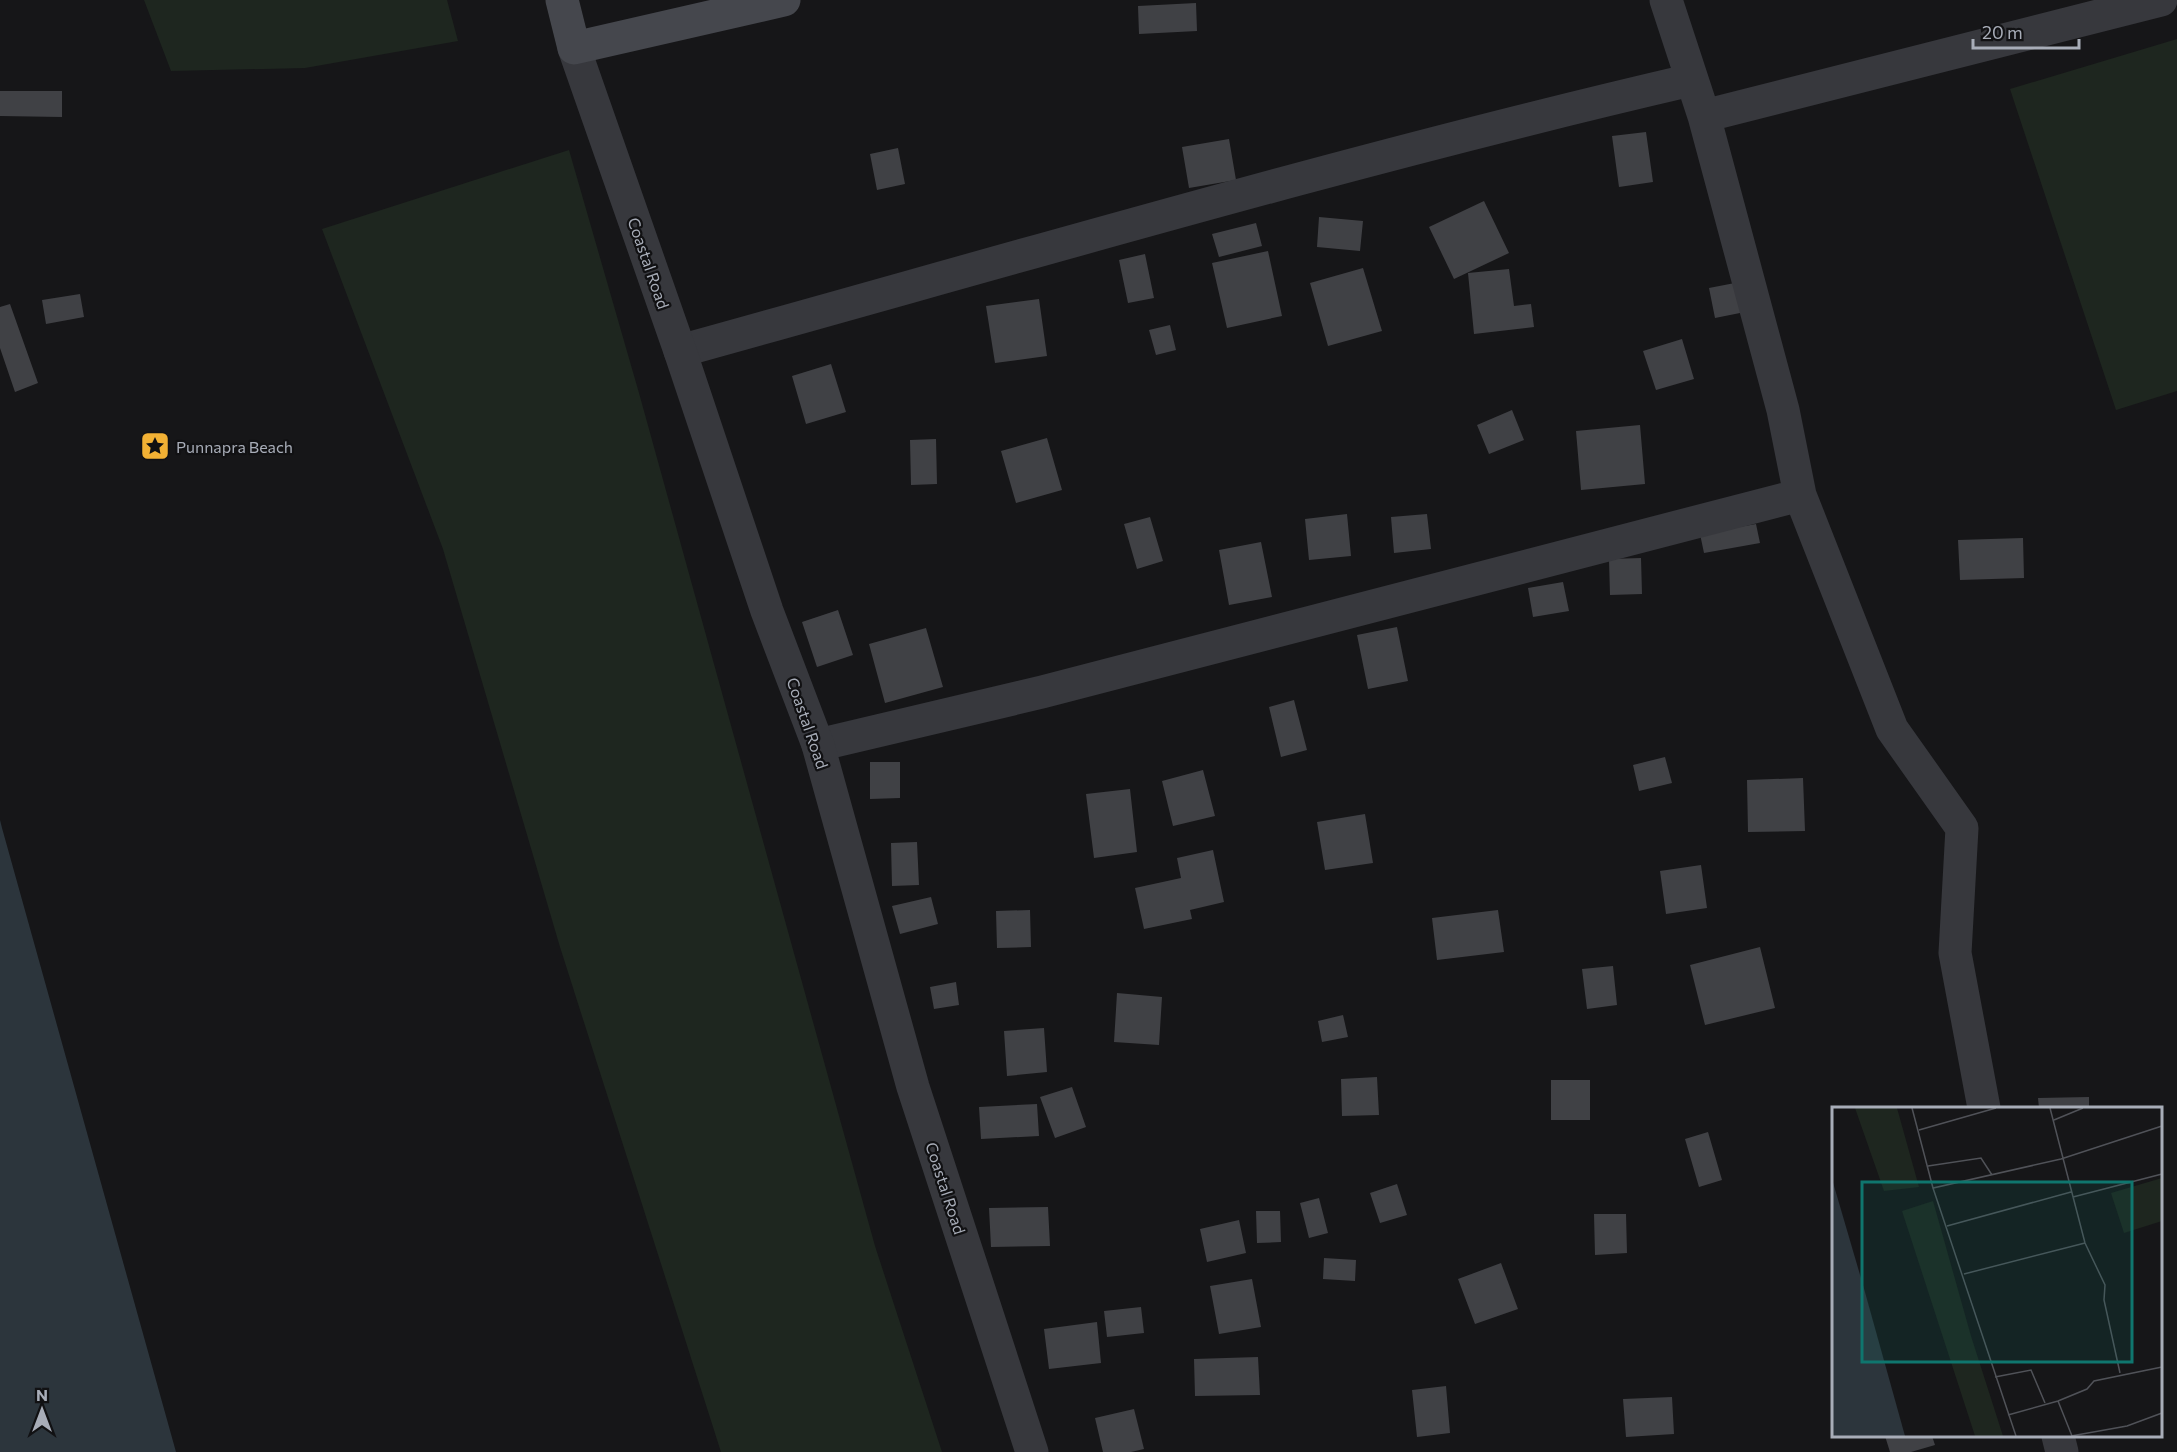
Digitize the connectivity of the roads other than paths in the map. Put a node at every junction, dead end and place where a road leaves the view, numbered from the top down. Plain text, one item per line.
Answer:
1 (562, 0) edge
2 (784, 0) edge
3 (1666, 0) edge
4 (2161, 0) edge
5 (574, 48) junction
6 (1691, 80) junction
7 (1704, 116) junction
8 (680, 351) junction
9 (1800, 495) junction
10 (818, 745) junction
11 (1984, 1107) edge
12 (2058, 1437) edge
13 (1032, 1452) edge
14 (2062, 1452) edge

1 - 5 main road, Coastal Road
2 - 5 main road
3 - 6 street
4 - 7 street
5 - 8 street, Coastal Road
6 - 7 street
6 - 8 street
7 - 9 street
8 - 10 street, Coastal Road
9 - 10 street
9 - 11 street
10 - 13 street, Coastal Road
12 - 14 street

